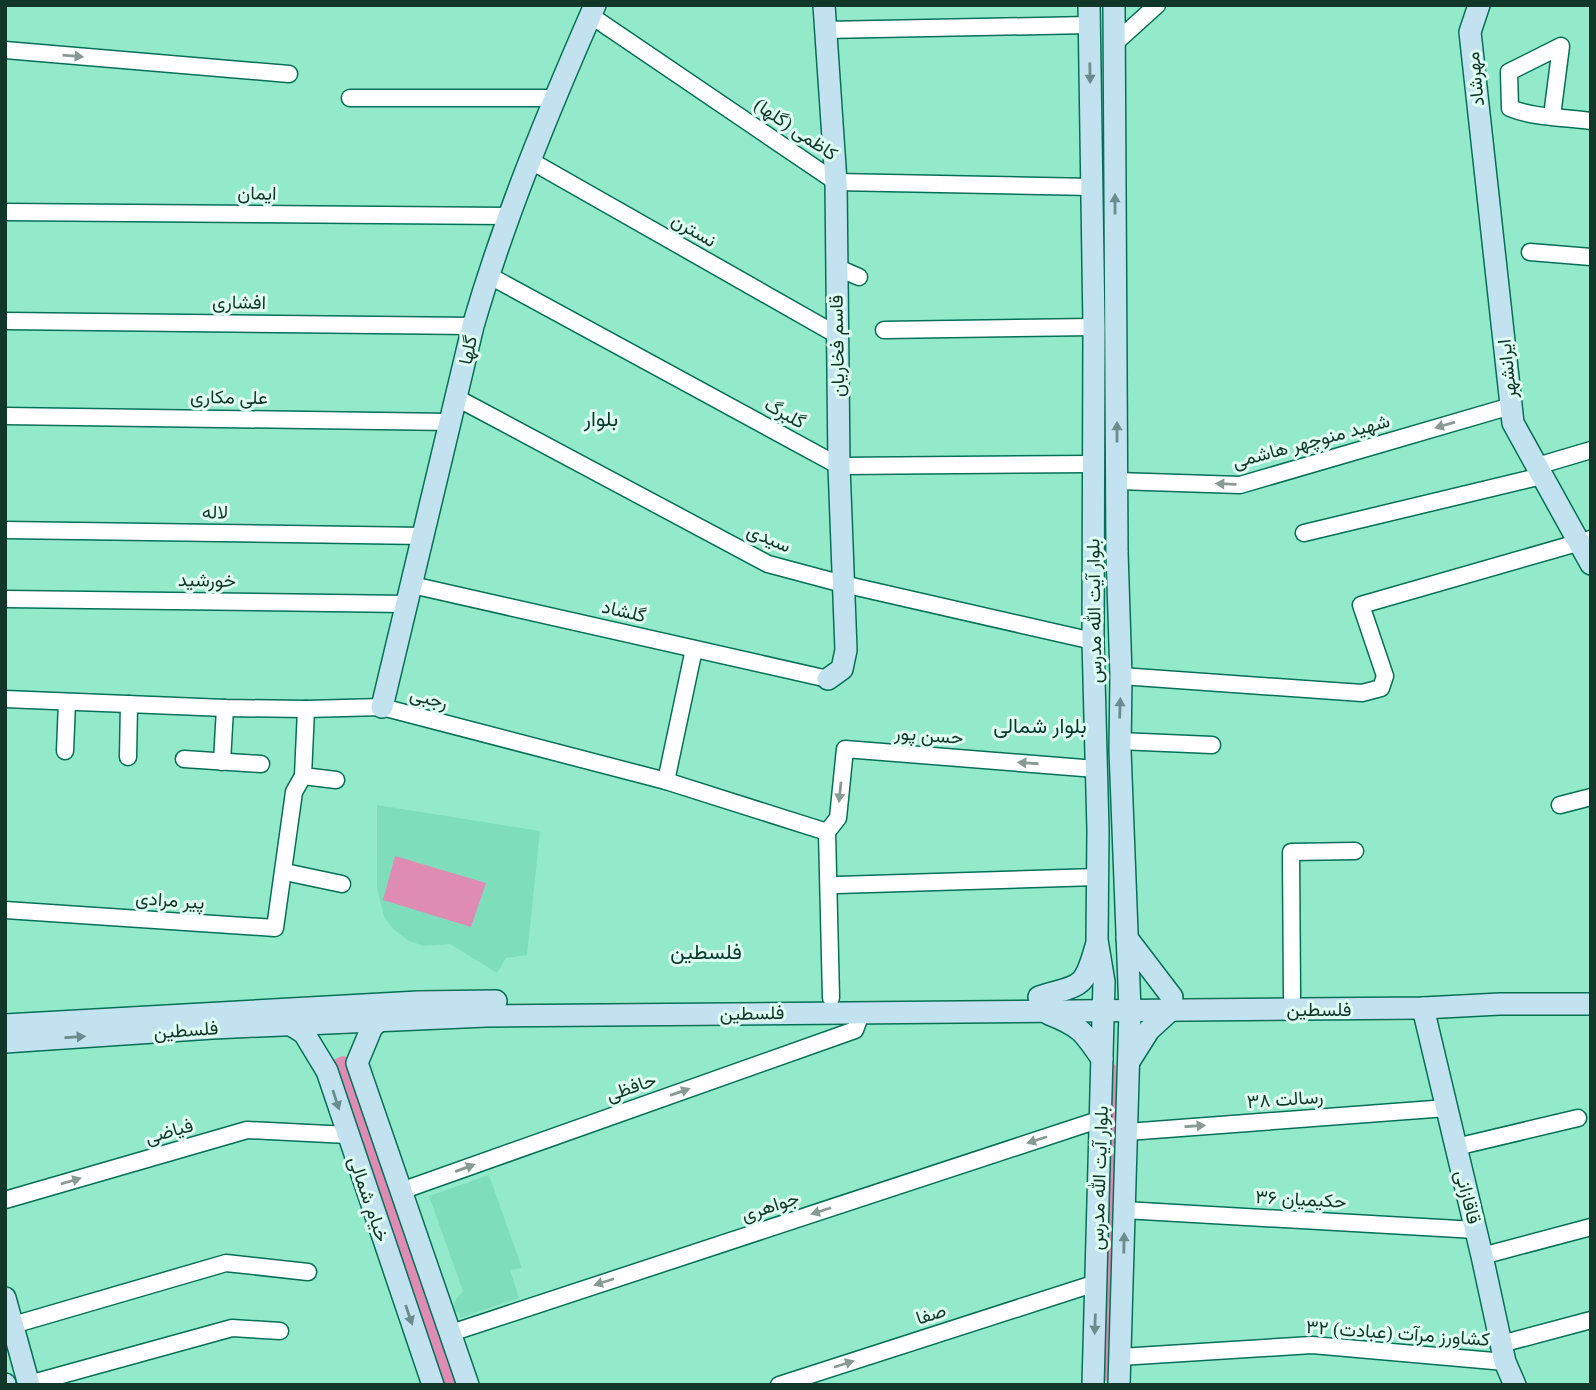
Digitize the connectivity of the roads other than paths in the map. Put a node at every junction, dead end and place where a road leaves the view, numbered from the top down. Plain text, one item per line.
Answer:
1 (824, 5) edge
2 (1114, 5) edge
3 (1157, 5) edge
4 (1479, 5) edge
5 (592, 10) edge
6 (1089, 15) edge
7 (825, 30) junction
8 (1114, 44) junction
9 (5, 50) edge
10 (289, 74) dead end
11 (350, 98) dead end
12 (556, 98) junction
13 (1552, 116) junction
14 (1591, 121) edge
15 (1483, 154) joint
16 (531, 161) junction
17 (836, 182) junction
18 (1092, 187) junction
19 (5, 212) edge
20 (509, 216) junction
21 (1530, 252) dead end
22 (1591, 257) edge
23 (836, 267) junction
24 (488, 275) junction
25 (859, 277) dead end
26 (5, 321) edge
27 (473, 326) junction
28 (1094, 327) junction
29 (884, 330) dead end
30 (837, 335) junction
31 (457, 398) junction
32 (1511, 406) junction
33 (5, 416) edge
34 (451, 422) junction
35 (1591, 450) edge
36 (1092, 464) junction
37 (839, 466) junction
38 (1539, 471) junction
39 (1117, 481) junction
40 (5, 530) edge
41 (1304, 533) dead end
42 (424, 536) junction
43 (1585, 542) edge
44 (1591, 564) edge
45 (843, 584) junction
46 (410, 594) junction
47 (5, 599) edge
48 (1093, 641) junction
49 (694, 649) junction
50 (1121, 677) junction
51 (828, 679) joint
52 (5, 699) edge
53 (67, 702) junction
54 (129, 704) junction
55 (382, 707) junction
56 (225, 708) junction
57 (306, 709) junction
58 (1119, 746) junction
59 (1212, 746) dead end
60 (65, 751) dead end
61 (128, 758) dead end
62 (184, 759) dead end
63 (1096, 761) junction
64 (222, 762) junction
65 (261, 764) dead end
66 (303, 776) junction
67 (337, 780) dead end
68 (666, 781) junction
69 (1591, 797) edge
70 (1560, 805) dead end
71 (1098, 830) junction
72 (827, 832) junction
73 (1354, 851) dead end
74 (285, 872) junction
75 (1097, 877) junction
76 (342, 884) dead end
77 (837, 885) dead end
78 (5, 910) edge
79 (1127, 937) junction
80 (1097, 940) junction
81 (1293, 997) junction
82 (831, 998) junction
83 (1172, 1003) junction
84 (1040, 1004) junction
85 (1500, 1004) junction
86 (1591, 1004) edge
87 (1116, 1008) junction
88 (1423, 1008) junction
89 (862, 1011) junction
90 (381, 1019) junction
91 (288, 1023) junction
92 (6, 1038) edge
93 (1102, 1059) junction
94 (1130, 1060) junction
95 (357, 1063) junction
96 (327, 1071) junction
97 (1447, 1108) junction
98 (1578, 1118) dead end
99 (1101, 1119) junction
100 (1127, 1132) junction
101 (348, 1135) junction
102 (1456, 1147) junction
103 (1126, 1161) junction
104 (401, 1191) junction
105 (5, 1200) edge
106 (1124, 1210) junction
107 (1591, 1227) edge
108 (1476, 1230) junction
109 (1482, 1256) junction
110 (308, 1272) dead end
111 (1096, 1283) junction
112 (5, 1298) edge
113 (1591, 1320) edge
114 (13, 1325) junction
115 (280, 1331) dead end
116 (451, 1333) junction
117 (1503, 1353) junction
118 (1120, 1357) junction
119 (1093, 1379) edge
120 (1120, 1381) edge
121 (29, 1384) edge
122 (433, 1385) edge
123 (468, 1385) edge
124 (779, 1385) edge
125 (1515, 1385) edge

1 - 7 main road, قاسم فخاریان
2 - 8 main road, بلوار آیت الله مدرس
3 - 8 street
4 - 15 main road, مهرشاد
5 - 12 main road, گلها
5 - 17 street, کاظمی (گلها)
6 - 7 street
6 -> 18 main road, بلوار آیت الله مدرس
7 - 17 main road, قاسم فخاریان
39 -> 8 main road, بلوار آیت الله مدرس
9 -> 10 street
11 - 12 street
12 - 16 main road, گلها
13 - 13 street
13 - 14 street
15 - 32 main road, ایرانشهر
16 - 20 main road, گلها
16 - 30 street, نسترن
17 - 18 street, کاظمی (گلها)
17 - 23 main road, قاسم فخاریان
18 - 28 main road, بلوار آیت الله مدرس
19 - 20 street, ایمان
20 - 24 main road, گلها
21 - 22 street
23 - 25 street
23 - 30 main road, قاسم فخاریان
24 - 27 main road, گلها
24 - 37 street, گلبرگ
26 - 27 street, افشاری
27 - 31 main road, گلها
28 - 29 street
28 - 36 main road, بلوار آیت الله مدرس
30 - 37 main road, قاسم فخاریان
31 - 34 main road, گلها
31 - 45 street, سیدی
32 - 38 main road, ایرانشهر
32 -> 39 street, شهید منوچهر هاشمی
33 - 34 street, علی مکاری
34 - 42 main road, گلها
35 - 38 street
36 - 37 street, گلبرگ
36 - 48 main road, بلوار آیت الله مدرس
37 - 45 main road, قاسم فخاریان
38 - 41 street
38 - 43 main road, ایرانشهر
39 - 50 main road, بلوار آیت الله مدرس
40 - 42 street, لاله
42 - 46 main road, گلها
43 - 44 main road, ایرانشهر
43 - 50 street
45 - 48 street, سیدی
45 - 51 main road, قاسم فخاریان
46 - 47 street, خورشید
46 - 49 street, گلشاد
46 - 55 main road, گلها
48 - 63 main road, بلوار آیت الله مدرس
49 - 51 street, گلشاد
49 - 68 street
58 -> 50 main road, بلوار آیت الله مدرس
52 - 53 street, رجبی
53 - 54 street, رجبی
53 - 60 street
54 - 56 street, رجبی
54 - 61 street
55 - 57 street, رجبی
55 - 68 street, رجبی
56 - 57 street, رجبی
56 - 64 street
57 - 66 street
58 - 59 street
58 - 63 main road
58 - 79 main road, بلوار آیت الله مدرس
62 - 64 street
63 - 71 main road, بلوار آیت الله مدرس
63 -> 72 street, حسن پور
64 - 65 street
66 - 67 street
66 - 74 street
68 - 72 street, رجبی
69 - 70 street
71 - 75 main road, بلوار آیت الله مدرس
71 - 87 main road
72 - 82 street
73 - 81 street
74 - 76 street
74 - 78 street, پیر مرادی
75 - 77 street
75 - 80 main road, بلوار آیت الله مدرس
79 - 83 main road
79 - 87 main road, بلوار آیت الله مدرس
80 - 84 main road
80 - 87 main road, بلوار آیت الله مدرس
81 - 83 main road, فلسطین
81 - 85 main road, فلسطین
82 - 84 main road, فلسطین
82 - 92 main road, فلسطین
83 - 87 main road, فلسطین
83 - 88 main road, فلسطین
83 - 94 main road
84 - 87 main road, فلسطین
84 - 89 main road, فلسطین
84 - 93 main road
85 - 86 main road, فلسطین
85 - 88 main road, فلسطین
87 - 93 main road, بلوار آیت الله مدرس
87 - 94 main road, بلوار آیت الله مدرس
87 - 103 main road
88 - 97 main road, قاقازانی
89 - 90 main road, فلسطین
104 -> 89 street, حافظی
90 - 91 main road, فلسطین
90 - 95 main road
92 -> 91 main road, فلسطین
91 - 96 main road, خیام شمالی
93 - 99 main road, بلوار آیت الله مدرس
94 - 100 main road, بلوار آیت الله مدرس
95 - 96 main road
95 - 104 main road, خیام شمالی
96 -> 101 main road, خیام شمالی
100 -> 97 street, ۳۸ رسالت
97 - 102 main road, قاقازانی
98 - 102 street
99 - 111 main road, بلوار آیت الله مدرس
99 -> 116 street, جواهری
100 - 103 main road, بلوار آیت الله مدرس
105 -> 101 street, فیاضی
101 -> 122 main road, خیام شمالی
102 - 108 main road, قاقازانی
103 - 106 main road, بلوار آیت الله مدرس
104 - 116 main road, خیام شمالی
106 - 108 street, ۳۶ حکیمیان
118 -> 106 main road, بلوار آیت الله مدرس
107 - 109 street
108 - 109 main road, قاقازانی
109 - 117 main road, قاقازانی
110 - 114 street
111 -> 119 main road, بلوار آیت الله مدرس
124 -> 111 street, صفا
112 - 114 main road
113 - 117 street, ۳۲ کشاورز مرآت (عبادت)
114 - 121 main road
115 - 121 street
116 - 123 main road, خیام شمالی
117 - 118 street, ۳۲ کشاورز مرآت (عبادت)
117 - 125 main road, قاقازانی
118 - 120 main road, بلوار آیت الله مدرس
119 - 120 main road

